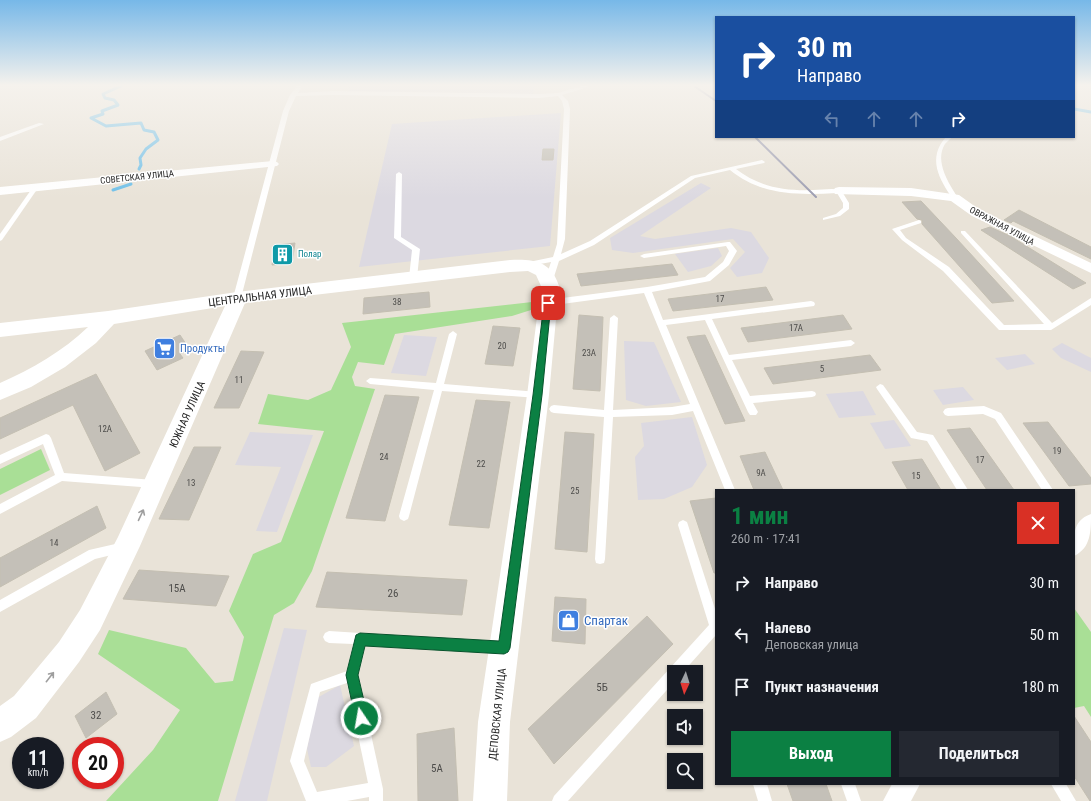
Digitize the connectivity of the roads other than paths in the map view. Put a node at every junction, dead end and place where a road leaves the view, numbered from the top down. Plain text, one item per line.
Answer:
1 (283, 123) edge
2 (566, 123) edge
3 (41, 124) dead end
4 (948, 138) edge
5 (0, 139) edge
6 (762, 162) dead end
7 (273, 164) junction
8 (731, 168) junction
9 (399, 174) dead end
10 (35, 188) junction
11 (0, 191) edge
12 (839, 191) junction
13 (955, 198) junction
14 (826, 219) dead end
15 (919, 222) dead end
16 (963, 232) dead end
17 (0, 239) edge
18 (644, 256) dead end
19 (1091, 269) edge
20 (413, 278) junction
21 (551, 281) junction
22 (647, 290) junction
23 (237, 298) junction
24 (1091, 301) edge
25 (811, 304) dead end
26 (707, 317) junction
27 (108, 318) junction
28 (614, 318) dead end
29 (661, 323) junction
30 (1051, 327) junction
31 (0, 330) edge
32 (453, 334) dead end
33 (851, 343) dead end
34 (727, 358) junction
35 (370, 381) dead end
36 (880, 386) dead end
37 (439, 387) junction
38 (0, 392) edge
39 (812, 394) dead end
40 (747, 400) junction
41 (546, 402) junction
42 (696, 407) junction
43 (752, 412) dead end
44 (948, 412) dead end
45 (608, 414) junction
46 (0, 460) edge
47 (61, 478) junction
48 (155, 484) junction
49 (730, 489) edge
50 (962, 489) edge
51 (1047, 489) edge
52 (0, 509) edge
53 (404, 516) dead end
54 (683, 525) dead end
55 (127, 546) junction
56 (600, 558) dead end
57 (0, 606) edge
58 (715, 624) edge
59 (715, 628) edge
60 (329, 637) dead end
61 (360, 639) junction
62 (504, 648) junction
63 (682, 665) edge
64 (352, 675) junction
65 (667, 682) edge
66 (0, 726) edge
67 (760, 785) edge
68 (848, 785) edge
69 (906, 785) edge
70 (1059, 785) edge
71 (376, 795) edge
72 (490, 801) edge
73 (559, 801) edge
74 (765, 801) edge
75 (854, 801) edge
76 (896, 801) edge
77 (1069, 801) edge

1 - 7 lane, ЮЖНАЯ УЛИЦА
2 - 21 lane
3 - 5 lane
4 - 13 lane
6 - 8 lane
7 - 10 street, СОВЕТСКАЯ УЛИЦА
7 - 23 lane, ЮЖНАЯ УЛИЦА
8 - 12 lane
8 - 21 lane
9 - 20 lane
10 - 11 street, СОВЕТСКАЯ УЛИЦА
10 - 17 lane
12 - 13 street, ОВРАЖНАЯ УЛИЦА
12 - 14 lane
13 - 19 street, ОВРАЖНАЯ УЛИЦА
15 - 30 lane
16 - 30 lane
18 - 22 lane
20 - 21 street, ЦЕНТРАЛЬНАЯ УЛИЦА
20 - 23 street, ЦЕНТРАЛЬНАЯ УЛИЦА
21 - 22 lane
21 - 41 street, ДЕПОВСКАЯ УЛИЦА
22 - 29 lane
23 - 27 street, ЦЕНТРАЛЬНАЯ УЛИЦА
23 - 48 street, ЮЖНАЯ УЛИЦА
24 - 30 lane
25 - 26 lane
26 - 29 lane
26 - 34 lane
27 - 31 street, ЦЕНТРАЛЬНАЯ УЛИЦА
27 - 38 street
28 - 45 lane
29 - 42 lane
32 - 37 lane
33 - 34 lane
34 - 40 lane
35 - 37 lane
36 - 50 lane
37 - 41 lane
37 - 53 lane
39 - 40 lane
40 - 43 lane
41 - 45 lane
41 - 62 street, ДЕПОВСКАЯ УЛИЦА
42 - 45 lane
42 - 49 lane
44 - 51 lane
45 - 56 lane
46 - 47 lane
47 - 48 lane
47 - 52 lane
55 -> 48 street, ЮЖНАЯ УЛИЦА
54 - 58 lane
55 - 57 lane
66 -> 55 street, ЮЖНАЯ УЛИЦА
59 - 63 lane
60 - 61 lane
61 - 62 lane
61 - 64 lane
62 - 72 street, ДЕПОВСКАЯ УЛИЦА
64 - 71 lane
64 - 71 lane
65 - 73 lane
67 - 74 lane
68 - 75 lane
69 - 76 street
70 - 77 lane

